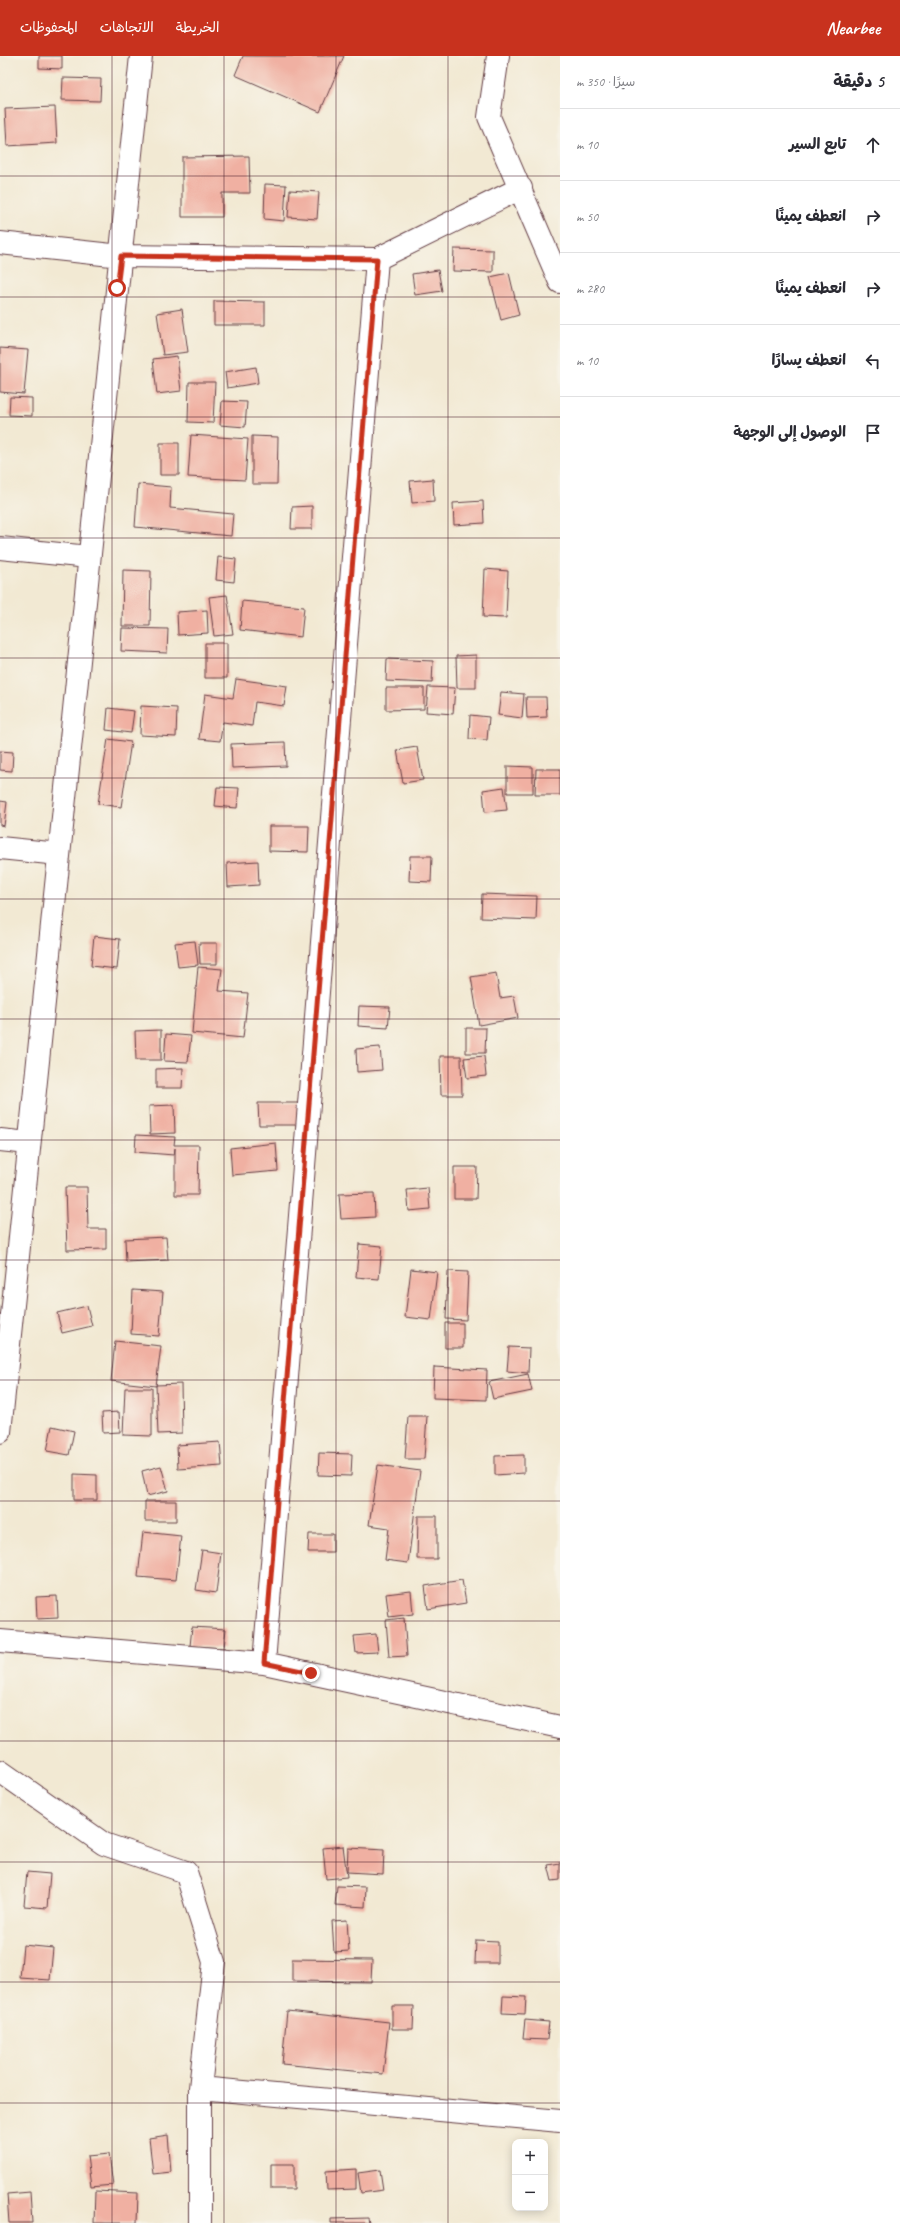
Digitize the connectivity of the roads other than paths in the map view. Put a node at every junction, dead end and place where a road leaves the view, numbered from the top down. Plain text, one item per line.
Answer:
1 (141, 56) edge
2 (498, 56) edge
3 (521, 188) junction
4 (0, 243) edge
5 (121, 256) junction
6 (377, 259) junction
7 (560, 282) edge
8 (0, 548) edge
9 (89, 558) junction
10 (0, 848) edge
11 (59, 854) junction
12 (0, 1140) edge
13 (29, 1143) junction
14 (0, 1432) edge
15 (0, 1641) edge
16 (264, 1663) junction
17 (560, 1727) edge
18 (0, 1771) edge
19 (200, 2088) junction
20 (560, 2121) edge
21 (200, 2223) edge

1 - 5 street
2 - 3 street
3 - 6 street
3 - 7 street
4 - 5 street
5 - 6 street
5 - 9 street
6 - 16 street
8 - 9 street
9 - 11 street
10 - 11 street
11 - 13 street
12 - 13 street
13 - 14 street
15 - 16 street
16 - 17 street
18 - 19 street
19 - 20 street
19 - 21 street

